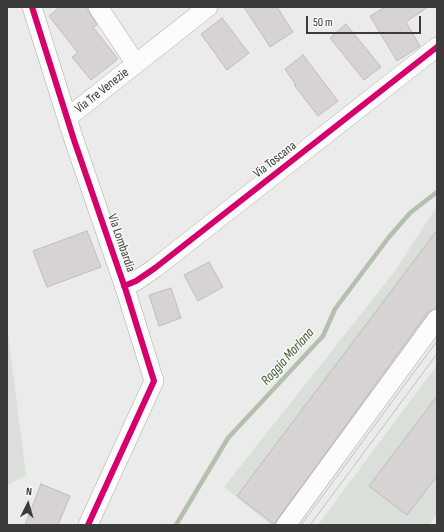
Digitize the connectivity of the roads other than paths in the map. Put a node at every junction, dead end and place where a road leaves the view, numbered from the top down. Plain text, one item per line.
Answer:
1 (32, 7) edge
2 (98, 7) edge
3 (208, 7) edge
4 (437, 47) edge
5 (136, 64) junction
6 (67, 118) junction
7 (124, 286) junction
8 (437, 319) edge
9 (88, 525) edge
10 (286, 525) edge

1 - 6 street, Via Lombardia
2 - 5 street, Via Tre Venezie
3 - 5 street, Via Tre Venezie
4 - 7 street, Via Toscana
5 - 6 street, Via Tre Venezie
6 - 7 street, Via Lombardia
7 - 9 street, Via Lombardia
8 - 10 street

